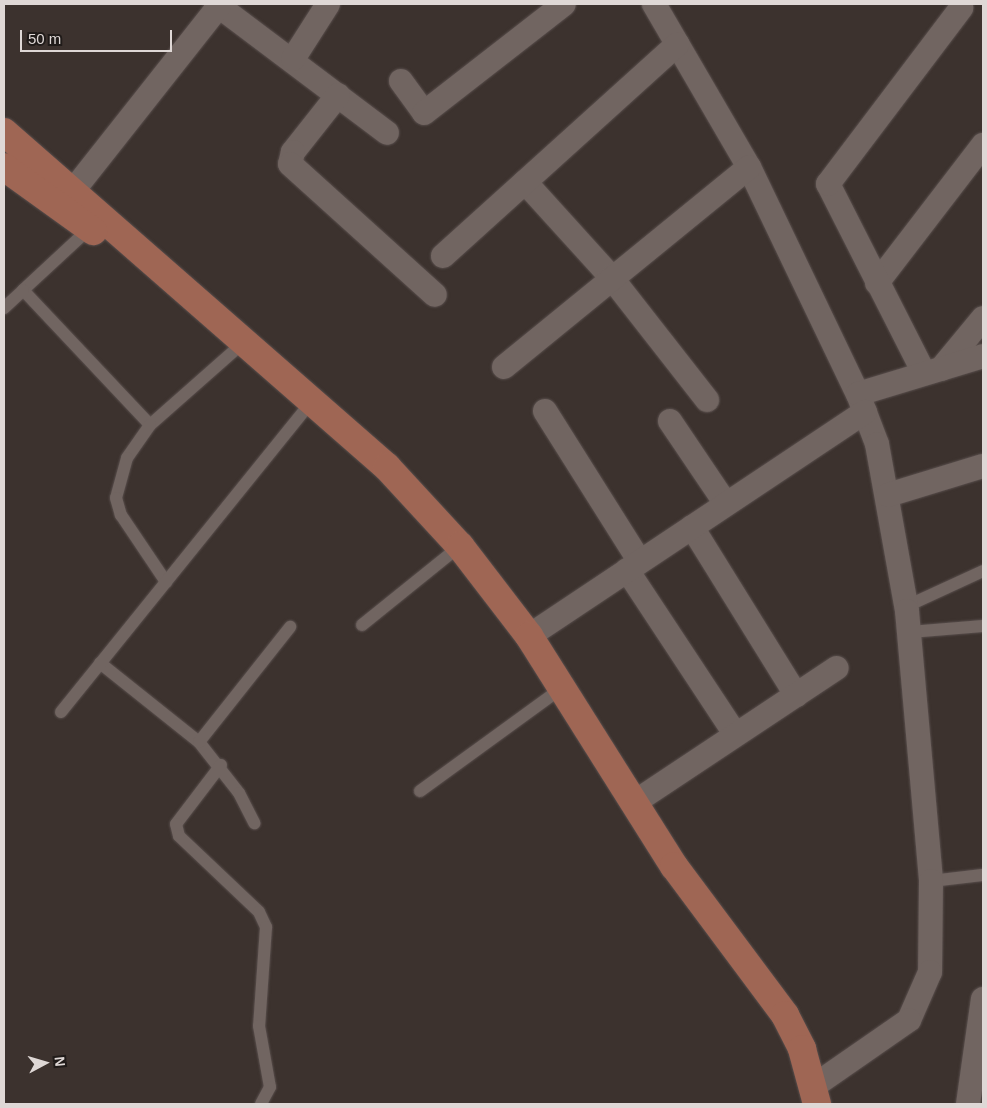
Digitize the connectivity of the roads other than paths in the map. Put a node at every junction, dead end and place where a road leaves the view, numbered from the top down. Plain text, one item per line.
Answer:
1 (328, 4) edge
2 (564, 4) edge
3 (654, 4) edge
4 (218, 5) edge
5 (961, 8) dead end
6 (678, 44) junction
7 (293, 59) junction
8 (401, 81) dead end
9 (338, 94) junction
10 (4, 132) edge
11 (387, 133) dead end
12 (983, 145) edge
13 (749, 166) junction
14 (4, 167) edge
15 (524, 182) junction
16 (66, 200) junction
17 (95, 223) junction
18 (443, 256) dead end
19 (611, 276) junction
20 (877, 283) junction
21 (23, 290) junction
22 (436, 295) dead end
23 (4, 308) edge
24 (983, 318) edge
25 (244, 342) junction
26 (983, 356) edge
27 (504, 367) dead end
28 (932, 371) junction
29 (707, 400) dead end
30 (312, 401) junction
31 (862, 403) junction
32 (545, 411) dead end
33 (670, 421) dead end
34 (150, 425) junction
35 (983, 466) edge
36 (888, 495) junction
37 (726, 504) junction
38 (692, 527) junction
39 (460, 546) junction
40 (633, 566) junction
41 (983, 571) edge
42 (166, 582) junction
43 (906, 606) junction
44 (362, 625) dead end
45 (983, 626) edge
46 (290, 627) dead end
47 (910, 632) junction
48 (529, 636) junction
49 (100, 663) junction
50 (837, 668) dead end
51 (562, 688) junction
52 (796, 695) junction
53 (61, 712) dead end
54 (735, 734) junction
55 (199, 742) junction
56 (220, 764) junction
57 (420, 791) dead end
58 (635, 802) junction
59 (254, 824) dead end
60 (983, 875) edge
61 (931, 881) junction
62 (983, 999) edge
63 (979, 1074) edge
64 (816, 1095) edge
65 (261, 1104) edge
66 (968, 1104) edge

1 - 7 street
2 - 8 street
3 - 6 street
4 - 7 street
4 - 16 street
5 - 20 street
6 - 13 street
6 - 15 street
7 - 9 street
9 - 11 street
9 - 22 street
10 - 16 main road
12 - 20 street
13 - 19 street
13 - 31 street
14 - 16 main road
15 - 18 street
15 - 19 street
16 - 17 main road
17 - 21 lane
17 - 25 main road
19 - 27 street
19 - 29 street
20 - 28 street
21 - 23 lane
21 - 34 lane
24 - 28 street
25 - 30 main road
25 - 34 lane
26 - 28 street
28 - 31 street
30 - 39 main road
30 - 42 lane
31 - 36 street
31 - 37 street
32 - 40 street
33 - 37 street
34 - 42 lane
35 - 36 street
36 - 43 street
37 - 38 street
38 - 40 street
38 - 52 street
39 - 44 lane
39 - 48 main road
40 - 48 street
40 - 54 street
41 - 43 lane
42 - 49 lane
43 - 47 street
45 - 47 lane
46 - 55 lane
47 - 61 street
48 - 51 main road
49 - 53 lane
49 - 55 lane
50 - 52 street
51 - 57 lane
51 - 58 main road
52 - 54 street
54 - 58 street
55 - 56 lane
56 - 59 lane
56 - 65 lane
58 - 64 main road
60 - 61 lane
61 - 64 street
62 - 63 street
63 - 66 street

